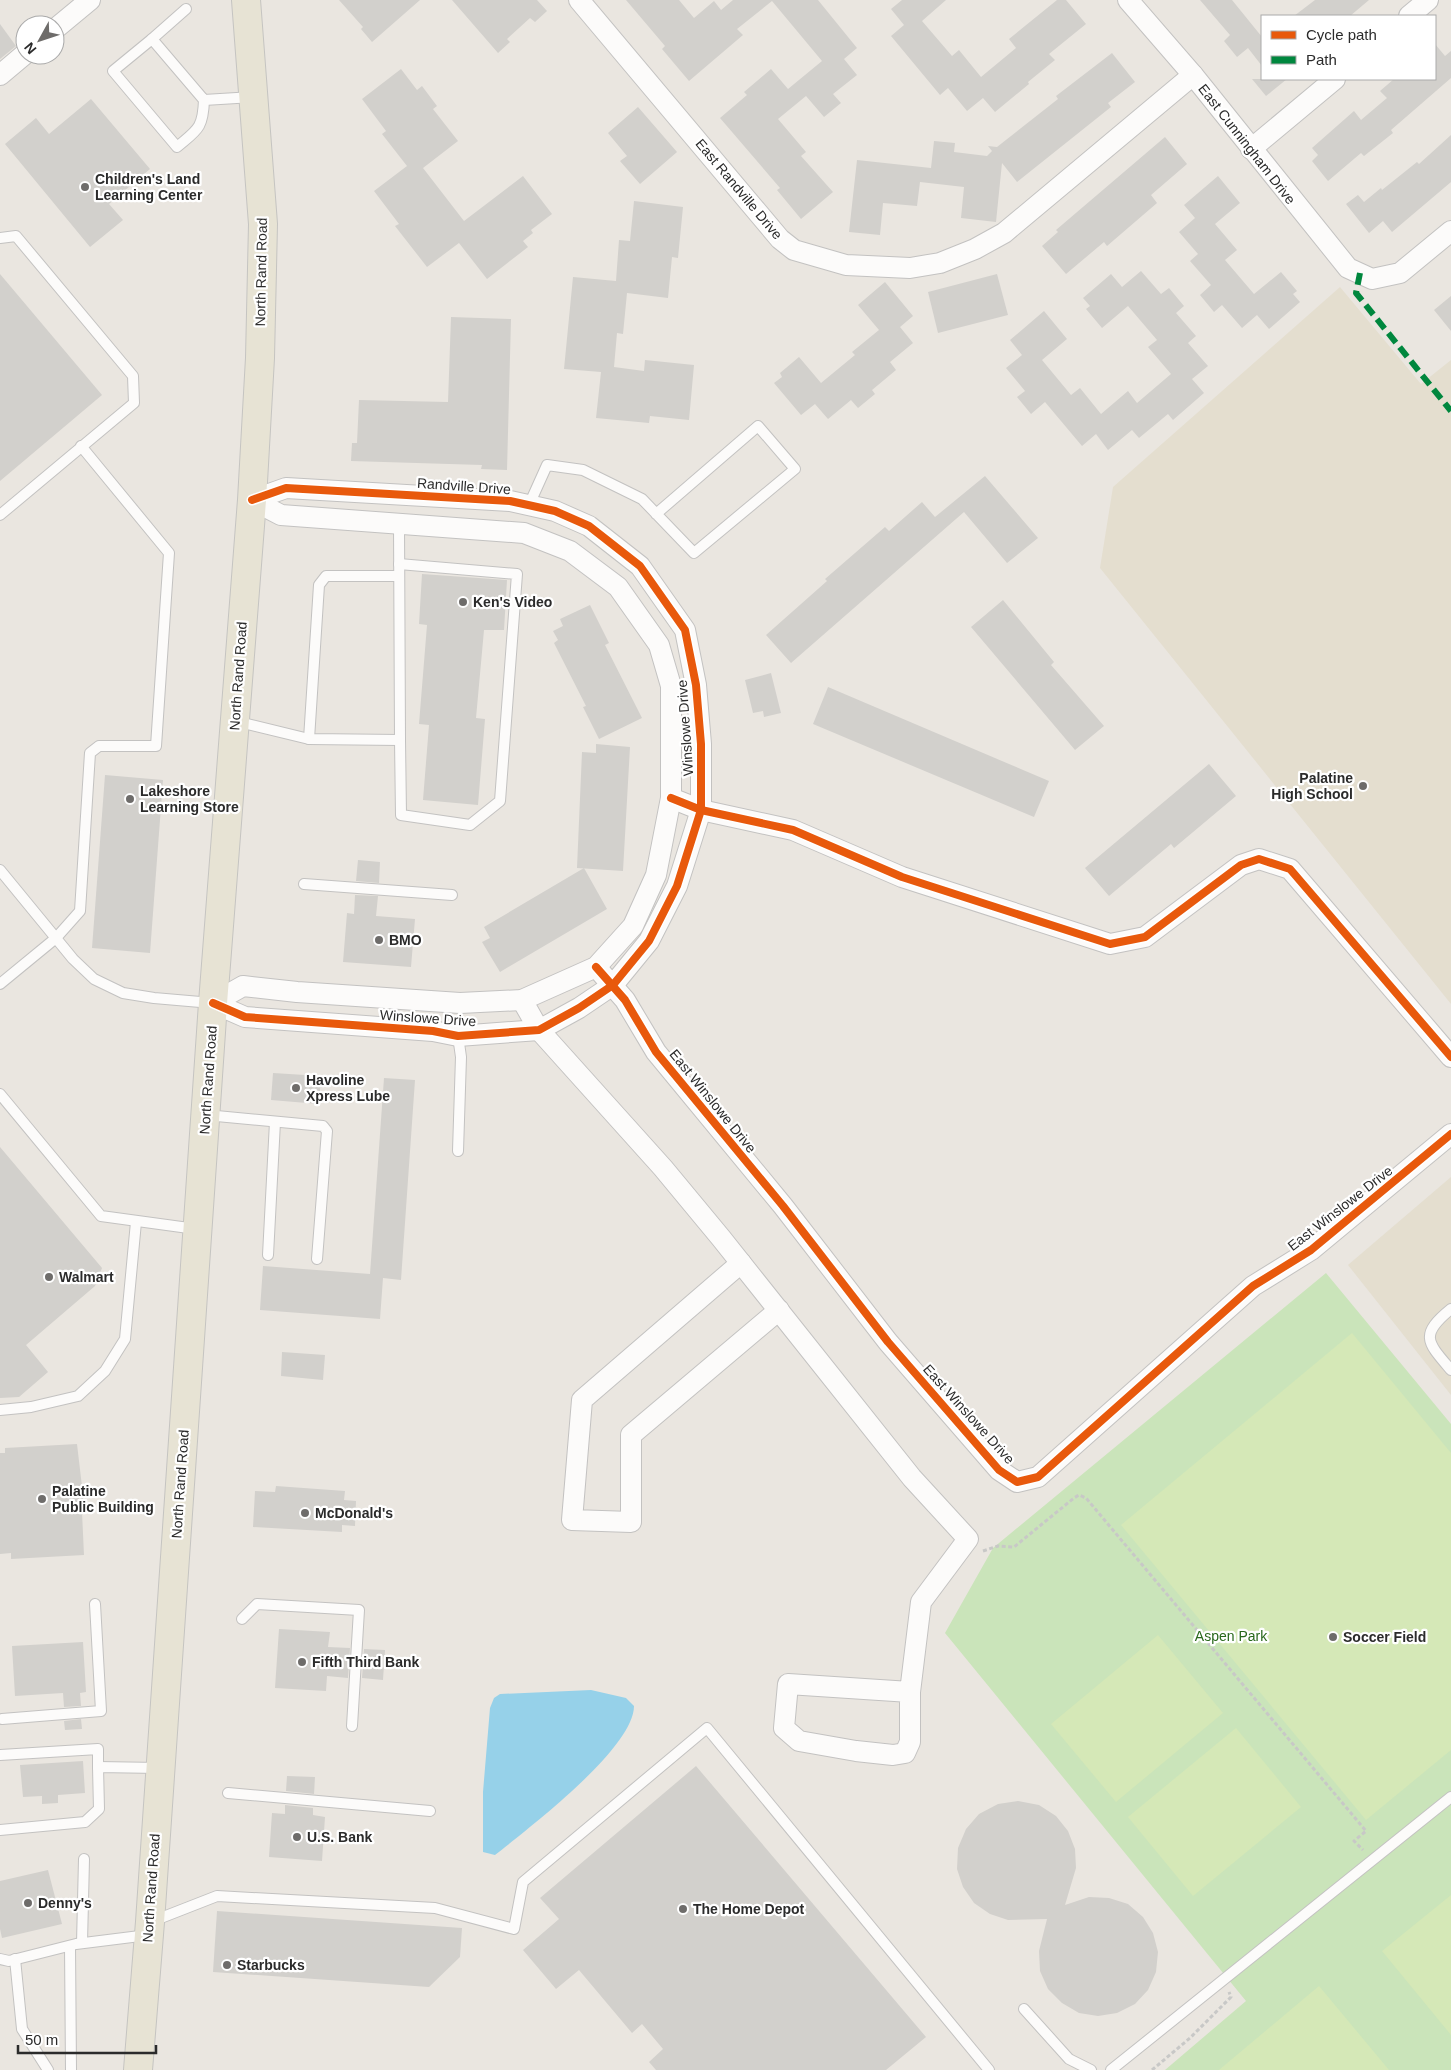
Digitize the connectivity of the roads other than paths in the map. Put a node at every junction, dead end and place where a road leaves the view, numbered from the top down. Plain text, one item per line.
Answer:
1 (90, 0) edge
2 (246, 0) edge
3 (579, 0) edge
4 (1128, 0) edge
5 (1428, 0) edge
6 (186, 8) dead end
7 (1409, 15) edge
8 (65, 21) edge
9 (152, 39) junction
10 (15, 62) edge
11 (0, 75) edge
12 (1193, 75) junction
13 (1333, 80) edge
14 (254, 97) junction
15 (204, 100) junction
16 (1251, 149) junction
17 (1451, 231) edge
18 (0, 238) edge
19 (81, 446) junction
20 (252, 500) junction
21 (529, 505) junction
22 (656, 514) junction
23 (0, 515) edge
24 (399, 524) junction
25 (524, 533) junction
26 (399, 564) junction
27 (399, 576) junction
28 (685, 630) joint
29 (234, 720) junction
30 (309, 739) junction
31 (400, 740) junction
32 (670, 798) junction
33 (701, 810) junction
34 (0, 870) edge
35 (304, 884) dead end
36 (452, 895) dead end
37 (56, 938) junction
38 (596, 967) junction
39 (0, 984) edge
40 (613, 985) junction
41 (522, 1000) junction
42 (213, 1003) junction
43 (539, 1030) junction
44 (458, 1036) junction
45 (1451, 1057) edge
46 (0, 1094) edge
47 (206, 1115) junction
48 (275, 1122) junction
49 (1451, 1134) edge
50 (458, 1151) dead end
51 (136, 1222) junction
52 (198, 1229) junction
53 (268, 1255) dead end
54 (317, 1259) dead end
55 (741, 1263) junction
56 (1451, 1309) edge
57 (779, 1310) junction
58 (1451, 1370) edge
59 (0, 1410) edge
60 (95, 1604) dead end
61 (242, 1619) dead end
62 (910, 1692) junction
63 (2, 1719) dead end
64 (352, 1726) dead end
65 (0, 1755) edge
66 (98, 1766) junction
67 (160, 1768) junction
68 (228, 1793) dead end
69 (1451, 1797) edge
70 (430, 1811) dead end
71 (0, 1830) edge
72 (84, 1859) dead end
73 (149, 1929) junction
74 (82, 1943) junction
75 (70, 1946) junction
76 (0, 1959) edge
77 (15, 1959) junction
78 (1024, 2009) dead end
79 (48, 2070) edge
80 (71, 2070) edge
81 (138, 2070) edge
82 (988, 2070) edge
83 (1091, 2070) edge
84 (1111, 2070) edge

1 - 8 street
2 - 14 main road, North Rand Road
3 - 12 street, East Randville Drive
4 - 12 street, East Cunningham Drive
5 - 7 street
6 - 9 lane
9 - 15 lane
9 - 15 lane
10 - 11 street
12 - 16 street, East Cunningham Drive
13 - 16 street
14 - 15 lane
14 - 20 main road, North Rand Road
16 - 17 street, East Cunningham Drive
18 - 19 lane
19 - 23 lane
19 - 37 lane
20 - 21 street, Randville Drive
20 - 24 street
20 - 29 main road, North Rand Road
21 - 22 lane
21 - 25 street, Randville Drive
21 - 28 street, Randville Drive
22 - 22 lane
24 - 25 street
24 - 26 lane
25 - 32 street, Winslowe Drive
26 - 27 lane
26 - 31 lane
27 - 30 lane
27 - 31 lane
28 - 33 street, Winslowe Drive
29 - 30 lane
29 - 42 main road, North Rand Road
30 - 31 lane
32 - 33 street
32 - 38 street, Winslowe Drive
33 - 40 street, Winslowe Drive
33 - 45 street
34 - 37 lane
35 - 36 lane
37 - 39 lane
37 - 42 lane
38 - 40 street, East Winslowe Drive
38 - 41 street, Winslowe Drive
40 - 43 street, Winslowe Drive
40 - 49 street, East Winslowe Drive
41 - 42 street, Winslowe Drive
41 - 43 street
42 - 44 street, Winslowe Drive
42 - 47 main road, North Rand Road
43 - 44 street, Winslowe Drive
43 - 55 street
44 - 50 lane
46 - 51 lane
47 - 48 lane
47 - 52 main road, North Rand Road
48 - 53 lane
48 - 54 lane
51 - 52 lane
51 - 59 lane
52 - 67 main road, North Rand Road
55 - 57 street
55 - 57 street
56 - 58 lane
57 - 62 street
60 - 63 lane
61 - 64 lane
62 - 62 street
65 - 66 lane
66 - 67 lane
66 - 71 lane
67 - 73 main road, North Rand Road
68 - 70 lane
69 - 84 lane
72 - 74 lane
73 - 74 lane
73 - 81 main road, North Rand Road
73 - 82 lane
74 - 75 lane
75 - 77 lane
75 - 80 lane
76 - 77 lane
77 - 79 lane
78 - 83 lane

